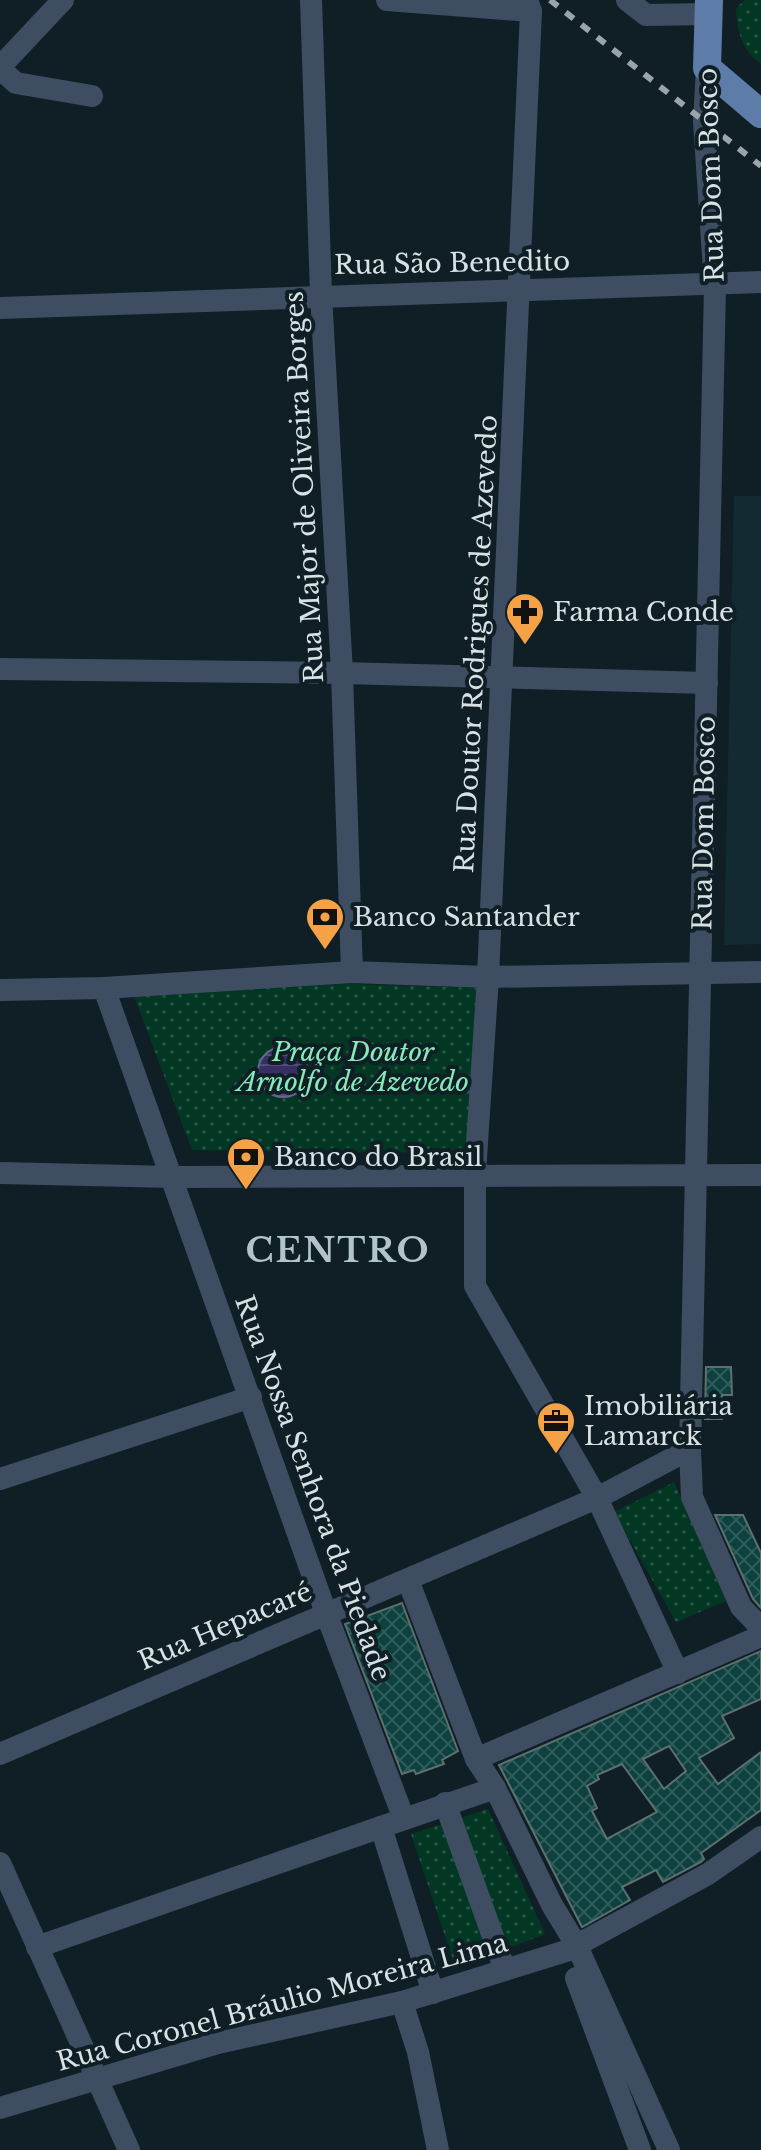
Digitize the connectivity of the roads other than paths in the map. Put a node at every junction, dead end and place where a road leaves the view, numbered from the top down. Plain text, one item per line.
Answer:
1 (63, 0) edge
2 (311, 0) edge
3 (387, 0) edge
4 (627, 0) edge
5 (452, 2) edge
6 (529, 6) edge
7 (708, 7) edge
8 (0, 68) edge
9 (707, 68) junction
10 (92, 96) dead end
11 (761, 114) edge
12 (761, 282) edge
13 (715, 285) junction
14 (521, 290) junction
15 (321, 294) junction
16 (0, 308) edge
17 (0, 669) edge
18 (342, 673) junction
19 (501, 677) junction
20 (707, 683) junction
21 (352, 972) junction
22 (761, 972) edge
23 (700, 974) junction
24 (488, 977) junction
25 (104, 988) junction
26 (0, 990) edge
27 (0, 1173) edge
28 (475, 1173) junction
29 (761, 1175) edge
30 (173, 1177) junction
31 (694, 1177) junction
32 (251, 1397) junction
33 (690, 1449) junction
34 (0, 1479) edge
35 (597, 1498) junction
36 (408, 1580) junction
37 (326, 1613) junction
38 (761, 1628) edge
39 (761, 1636) edge
40 (678, 1673) junction
41 (0, 1754) edge
42 (476, 1759) junction
43 (495, 1788) junction
44 (445, 1803) junction
45 (404, 1819) junction
46 (381, 1827) junction
47 (761, 1837) edge
48 (0, 1863) edge
49 (37, 1947) junction
50 (572, 1949) junction
51 (505, 1970) junction
52 (433, 1993) junction
53 (402, 2002) junction
54 (98, 2081) junction
55 (0, 2108) edge
56 (129, 2150) edge
57 (438, 2150) edge
58 (640, 2150) edge
59 (669, 2150) edge

1 - 8 street
2 - 15 street, Rua Major de Oliveira Borges
3 - 5 street
4 - 7 street
5 - 6 street
6 - 14 street, Rua Doutor Rodrigues de Azevedo
7 - 9 main road, Rua Dom Bosco
8 - 10 street
9 - 11 main road
9 - 13 street, Rua Dom Bosco
12 - 13 street, Rua São Benedito
13 - 14 street, Rua São Benedito
13 - 20 street, Rua Dom Bosco
14 - 15 street, Rua São Benedito
14 - 19 street, Rua Doutor Rodrigues de Azevedo
15 - 16 street, Rua São Benedito
15 - 18 street, Rua Major de Oliveira Borges
17 - 18 street
18 - 19 street
18 - 21 street, Rua Major de Oliveira Borges
19 - 20 street
19 - 24 street, Rua Doutor Rodrigues de Azevedo
20 - 23 street, Rua Dom Bosco
21 - 24 street
21 - 25 street
22 - 23 street
23 - 24 street
23 - 31 street, Rua Dom Bosco
24 - 28 street, Rua Doutor Rodrigues de Azevedo
25 - 26 street
25 - 30 street, Rua Nossa Senhora da Piedade
27 - 30 street
28 - 30 street
28 - 31 street
28 - 35 street, Rua Doutor Rodrigues de Azevedo
29 - 31 street
30 - 32 street, Rua Nossa Senhora da Piedade
31 - 33 street, Rua Dom Bosco
32 - 34 street
32 - 37 street, Rua Nossa Senhora da Piedade
33 - 35 street, Rua Hepacaré
33 - 38 street, Rua Dom Bosco
35 - 36 street, Rua Hepacaré
35 - 40 street, Rua Doutor Rodrigues de Azevedo
36 - 37 street, Rua Hepacaré
36 - 42 street
37 - 41 street, Rua Hepacaré
37 - 45 street, Rua Nossa Senhora da Piedade
39 - 40 street
40 - 42 street
42 - 43 street
43 - 44 street
43 - 50 street
44 - 45 street
44 - 51 street
45 - 46 street
46 - 49 street
46 - 52 street
47 - 50 street, Rua Coronel Bráulio Moreira Lima
48 - 49 street
49 - 54 street
50 - 51 street, Rua Coronel Bráulio Moreira Lima
50 - 58 street
50 - 59 street
51 - 52 street, Rua Coronel Bráulio Moreira Lima
52 - 53 street, Rua Coronel Bráulio Moreira Lima
53 - 54 street, Rua Coronel Bráulio Moreira Lima
53 - 57 street
54 - 55 street, Rua Coronel Bráulio Moreira Lima
54 - 56 street

